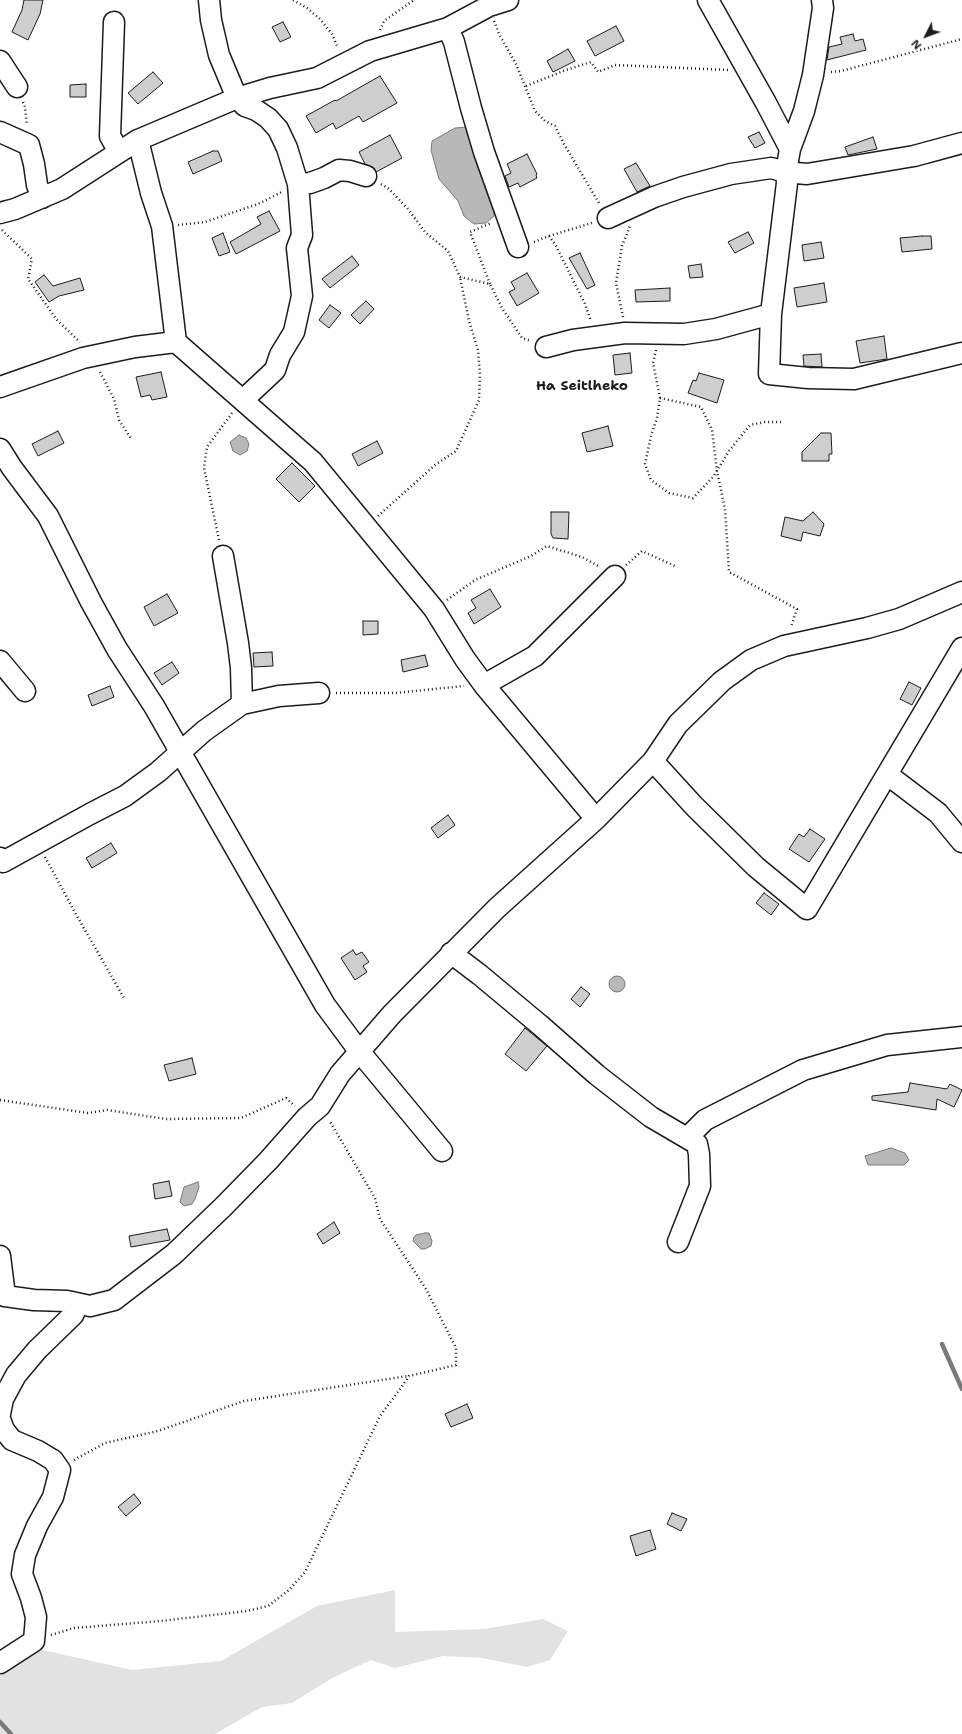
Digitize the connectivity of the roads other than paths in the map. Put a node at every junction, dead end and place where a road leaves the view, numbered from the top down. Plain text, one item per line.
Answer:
1 (209, 0) edge
2 (508, 0) edge
3 (708, 0) edge
4 (822, 0) edge
5 (114, 22) dead end
6 (448, 28) junction
7 (0, 61) edge
8 (18, 87) road end
9 (237, 98) junction
10 (0, 132) edge
11 (138, 140) junction
12 (962, 142) edge
13 (790, 149) junction
14 (119, 152) junction
15 (786, 172) junction
16 (366, 176) road end
17 (298, 184) junction
18 (42, 198) junction
19 (0, 213) edge
20 (608, 218) road end
21 (518, 247) road end
22 (771, 314) junction
23 (176, 342) junction
24 (546, 347) road end
25 (962, 353) edge
26 (0, 388) edge
27 (243, 400) junction
28 (0, 449) edge
29 (223, 556) road end
30 (615, 576) road end
31 (962, 592) edge
32 (962, 648) edge
33 (0, 661) edge
34 (484, 685) junction
35 (25, 691) dead end
36 (319, 693) road end
37 (242, 704) junction
38 (180, 752) junction
39 (653, 761) junction
40 (888, 774) junction
41 (596, 819) junction
42 (962, 842) edge
43 (0, 858) edge
44 (451, 953) junction
45 (962, 1037) edge
46 (359, 1051) junction
47 (687, 1138) junction
48 (442, 1151) dead end
49 (678, 1242) dead end
50 (0, 1256) edge
51 (78, 1304) junction
52 (0, 1414) edge
53 (0, 1419) edge
54 (0, 1663) edge

1 - 9 street
2 - 6 street
3 - 13 street
4 - 13 street
5 - 14 street
6 - 9 street
6 - 21 street
7 - 8 street
9 - 11 street
9 - 17 street
10 - 18 street
11 - 14 street
11 - 23 street
12 - 15 street
13 - 15 street
14 - 18 street
15 - 20 street
15 - 22 street
16 - 17 street
17 - 27 street
18 - 19 street
22 - 24 street
22 - 25 street
23 - 26 street
23 - 27 street
27 - 34 street
28 - 38 street
29 - 37 street
30 - 34 street
31 - 39 street
32 - 40 street
33 - 35 street
34 - 41 street
36 - 37 street
37 - 38 street
38 - 43 street
38 - 46 street
39 - 40 street
39 - 41 street
40 - 42 street
41 - 44 street
44 - 46 street
44 - 47 street
45 - 47 street
46 - 48 street
46 - 51 street
47 - 49 street
50 - 51 street
51 - 52 street
53 - 54 street

